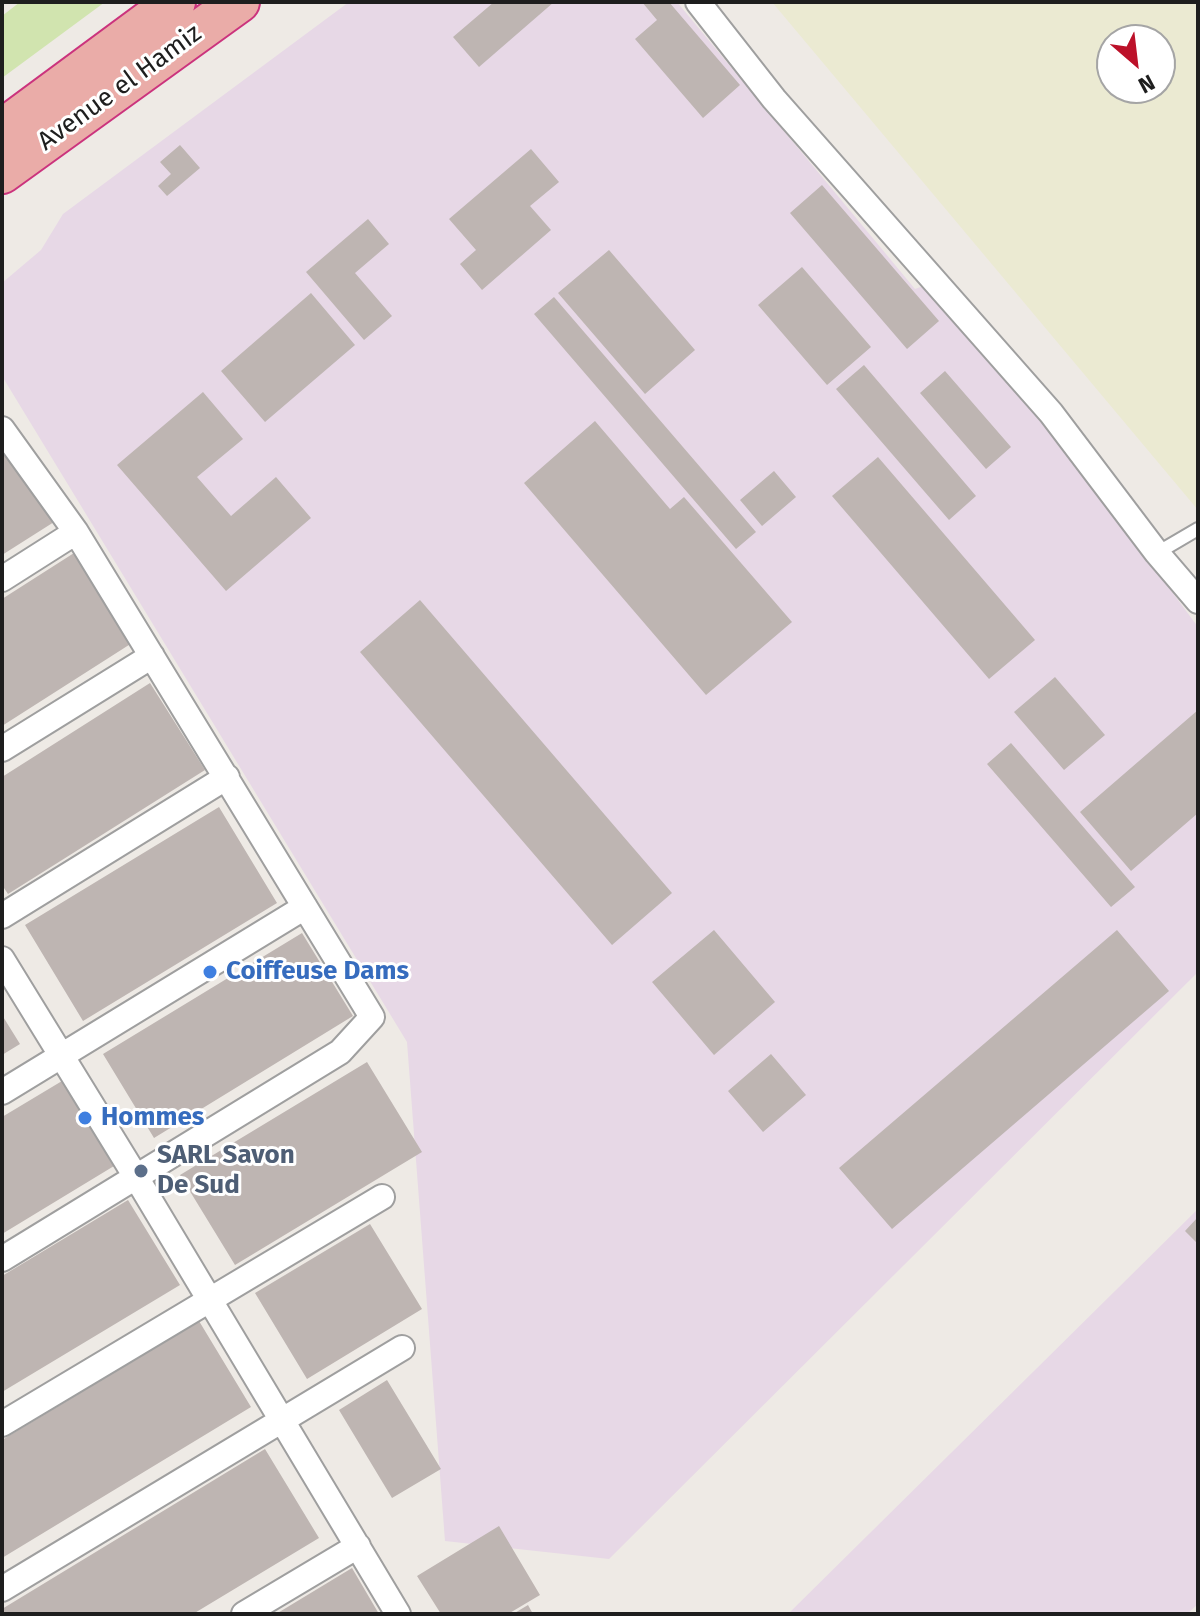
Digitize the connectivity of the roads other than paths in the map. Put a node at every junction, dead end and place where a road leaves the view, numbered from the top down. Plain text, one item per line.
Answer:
1 (175, 2) edge
2 (239, 2) edge
3 (698, 2) edge
4 (2, 130) edge
5 (2, 173) edge
6 (2, 429) edge
7 (1198, 529) edge
8 (76, 532) junction
9 (1157, 553) junction
10 (2, 579) edge
11 (1198, 601) edge
12 (152, 656) junction
13 (2, 749) edge
14 (227, 777) junction
15 (305, 907) junction
16 (2, 916) edge
17 (2, 959) edge
18 (62, 1055) junction
19 (2, 1092) edge
20 (136, 1177) junction
21 (382, 1197) dead end
22 (2, 1259) edge
23 (210, 1300) junction
24 (402, 1348) dead end
25 (282, 1420) junction
26 (2, 1424) edge
27 (358, 1546) junction
28 (2, 1589) edge
29 (244, 1614) edge
30 (398, 1614) edge

1 - 4 highway
2 - 5 highway, Avenue el Hamiz
3 - 9 street
6 - 8 street
7 - 9 lane
8 - 10 street
8 - 12 street
9 - 11 street
12 - 13 street
12 - 14 street
14 - 15 street
14 - 16 street
15 - 18 street
15 - 20 street
17 - 18 street
18 - 19 street
18 - 20 street
20 - 22 street
20 - 23 street
21 - 23 street
23 - 25 street
23 - 26 street
24 - 25 street
25 - 27 street
25 - 28 street
27 - 29 street
27 - 30 street

